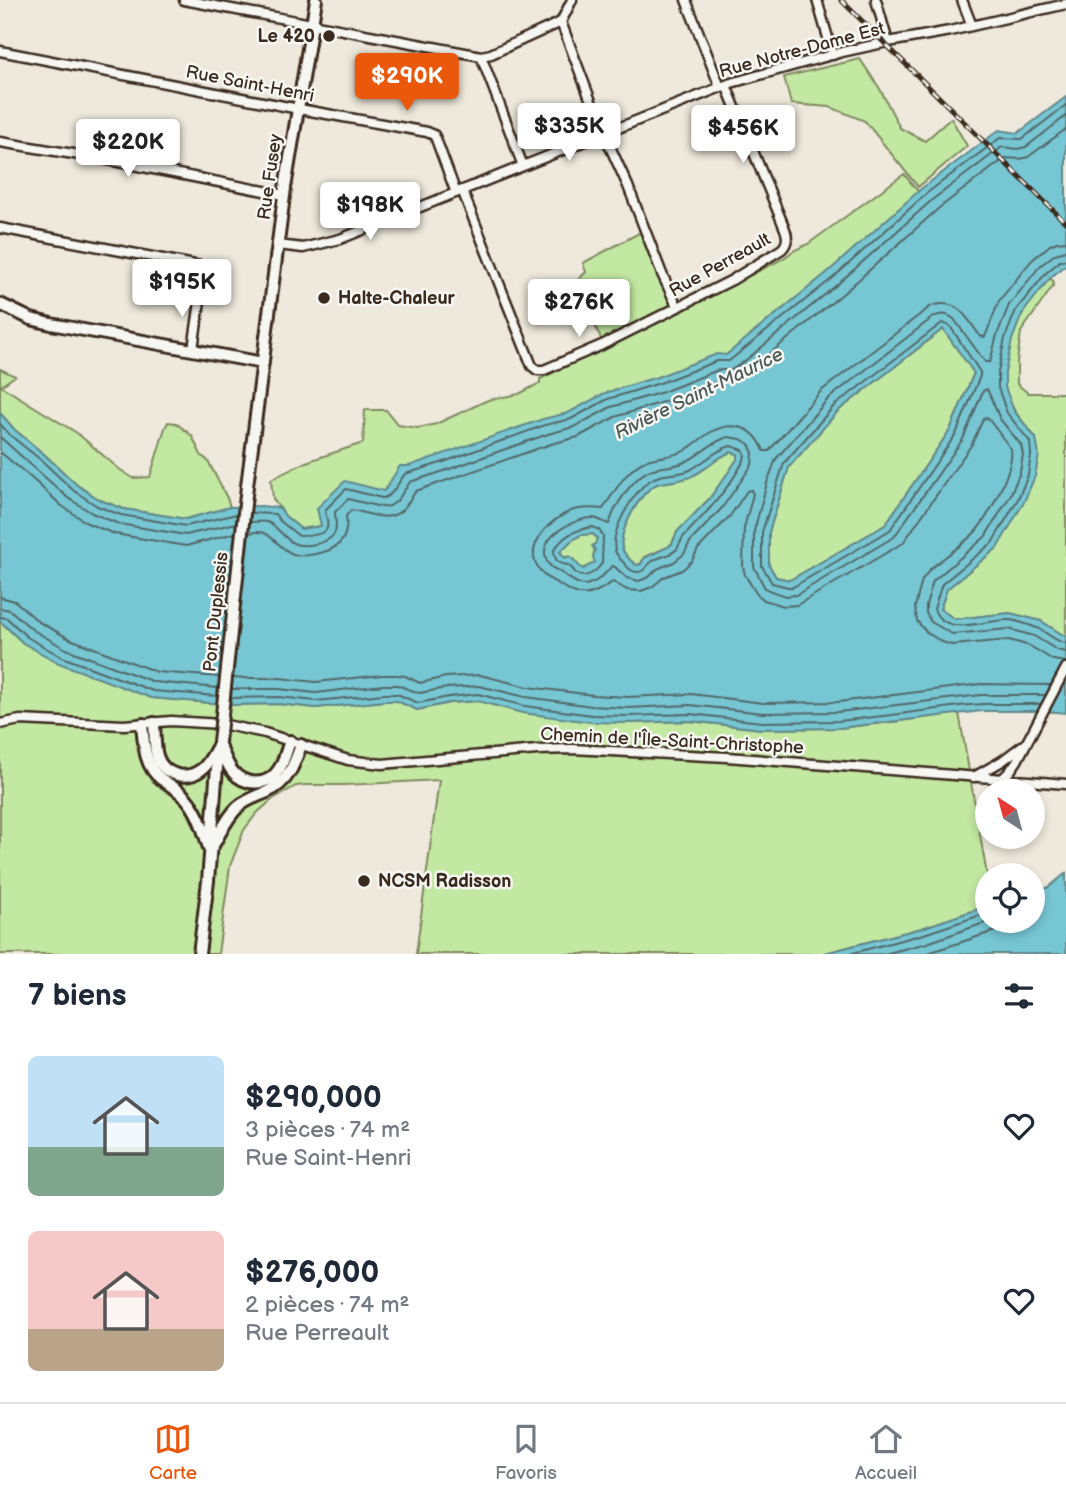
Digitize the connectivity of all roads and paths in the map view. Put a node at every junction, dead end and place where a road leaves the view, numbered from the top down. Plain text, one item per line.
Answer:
1 (184, 0) edge
2 (316, 0) edge
3 (572, 0) edge
4 (686, 0) edge
5 (817, 0) edge
6 (876, 0) edge
7 (962, 0) edge
8 (1066, 4) edge
9 (561, 22) junction
10 (312, 24) junction
11 (972, 26) junction
12 (888, 42) junction
13 (0, 51) edge
14 (832, 55) junction
15 (481, 56) junction
16 (723, 86) junction
17 (299, 109) junction
18 (604, 133) junction
19 (0, 142) edge
20 (523, 166) junction
21 (459, 191) junction
22 (284, 195) junction
23 (0, 228) edge
24 (278, 245) junction
25 (0, 303) edge
26 (677, 306) junction
27 (192, 349) junction
28 (262, 363) junction
29 (247, 486) joint
30 (1066, 668) edge
31 (148, 723) junction
32 (0, 724) edge
33 (290, 741) junction
34 (1025, 742) junction
35 (219, 743) junction
36 (301, 745) junction
37 (973, 777) junction
38 (1002, 779) joint
39 (1045, 782) edge
40 (1066, 784) edge
41 (210, 852) junction
42 (199, 954) edge

1 - 10 street
2 - 10 main road, Rue Fusey
3 - 9 street
4 - 16 street
5 - 14 street
6 - 12 street
7 - 11 street
8 - 11 street, Rue Notre-Dame Est
9 - 15 street
9 - 18 street
10 - 15 street
10 - 17 main road, Rue Fusey
11 - 12 street, Rue Notre-Dame Est
12 - 14 street, Rue Notre-Dame Est
13 - 17 street, Rue Saint-Henri
14 - 16 street, Rue Notre-Dame Est
15 - 20 street
16 - 18 street, Rue Notre-Dame Est
16 - 26 street, Rue Perreault
17 - 21 street, Rue Saint-Henri
17 - 22 main road, Rue Fusey
18 - 20 street, Rue Notre-Dame Est
18 - 26 street
19 - 22 street
20 - 21 street, Rue Notre-Dame Est
21 - 24 street, Rue Notre-Dame Est
21 - 26 street, Rue Perreault
22 - 24 main road, Rue Fusey
23 - 27 street
24 - 28 main road, Rue Fusey
25 - 27 main road
27 - 28 main road
28 - 29 main road, Rue Fusey
29 - 35 main road, Pont Duplessis, bridge
30 - 34 street
31 - 32 street, Chemin de l'Île-Saint-Christophe
31 - 33 street, Chemin de l'Île-Saint-Christophe
31 - 35 main road
31 - 41 main road
33 - 35 main road
33 - 36 street, Chemin de l'Île-Saint-Christophe
34 - 37 street
34 - 38 street
35 - 41 main road, Pont Duplessis
36 - 37 street, Chemin de l'Île-Saint-Christophe
36 - 41 main road
37 - 38 street, Chemin de l'Île-Saint-Christophe
39 - 40 street, Chemin de l'Île-Saint-Christophe
41 - 42 main road, Pont Duplessis

